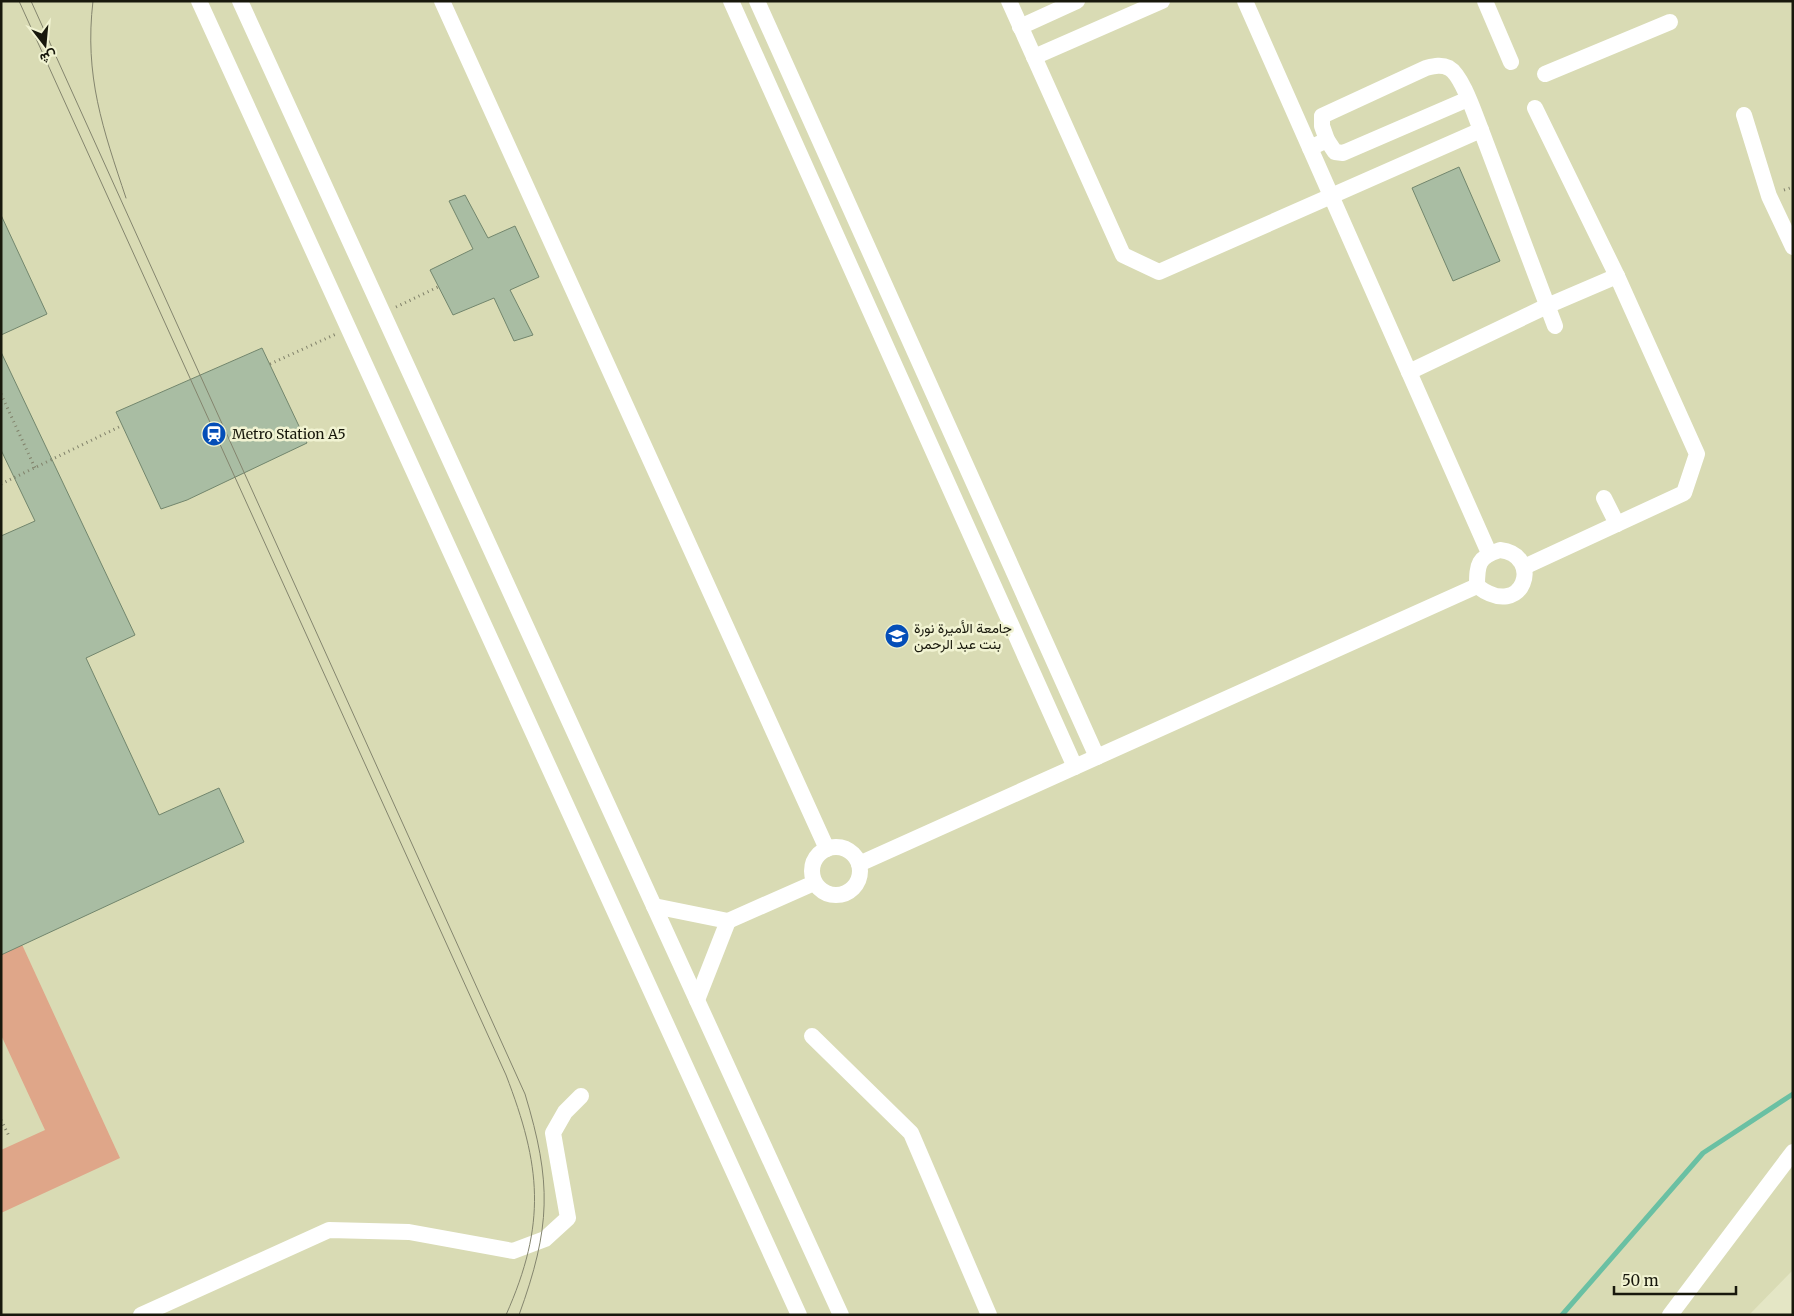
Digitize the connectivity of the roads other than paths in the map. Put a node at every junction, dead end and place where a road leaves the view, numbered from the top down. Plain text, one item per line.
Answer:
1 (199, 1) edge
2 (240, 1) edge
3 (442, 1) edge
4 (731, 1) edge
5 (757, 1) edge
6 (1009, 1) edge
7 (1077, 1) edge
8 (1162, 1) edge
9 (1245, 1) edge
10 (1485, 1) edge
11 (1670, 22) dead end
12 (1020, 27) junction
13 (1034, 58) junction
14 (1511, 62) dead end
15 (1546, 74) dead end
16 (1468, 99) junction
17 (1535, 108) dead end
18 (1744, 116) dead end
19 (1481, 130) junction
20 (1327, 140) junction
21 (1310, 148) junction
22 (1331, 196) junction
23 (1793, 248) edge
24 (1618, 276) junction
25 (1547, 306) junction
26 (1555, 326) dead end
27 (1409, 372) junction
28 (1604, 498) dead end
29 (1617, 524) junction
30 (1489, 553) junction
31 (1524, 567) junction
32 (1476, 586) junction
33 (1097, 757) junction
34 (1075, 768) junction
35 (827, 849) junction
36 (859, 864) junction
37 (814, 882) junction
38 (654, 906) junction
39 (728, 921) junction
40 (697, 1000) junction
41 (812, 1036) dead end
42 (581, 1096) dead end
43 (1793, 1152) edge
44 (141, 1315) edge
45 (799, 1315) edge
46 (841, 1315) edge
47 (989, 1315) edge
48 (1670, 1315) edge

1 - 45 street
2 - 38 street
3 - 35 street
4 - 34 street
5 - 33 street
6 - 12 street
7 - 12 street
8 - 13 street
9 - 21 street
10 - 14 street
11 - 15 street
12 - 13 street
13 - 22 street
16 - 19 street
16 - 20 street
16 - 20 street
17 - 24 street
18 - 23 street
19 - 22 street
19 - 25 street
20 - 21 street
21 - 22 street
22 - 27 street
24 - 25 street
24 - 29 street
25 - 26 street
25 - 27 street
27 - 30 street
28 - 29 street
29 - 31 street
30 - 31 street
30 - 32 street
31 - 32 street
32 - 33 street
33 - 34 street
34 - 36 street
35 - 36 street
35 - 37 street
36 - 37 street
37 - 39 street
38 - 39 street
38 - 40 street
39 - 40 street
40 - 46 street
41 - 47 street
42 - 44 street
43 - 48 street

